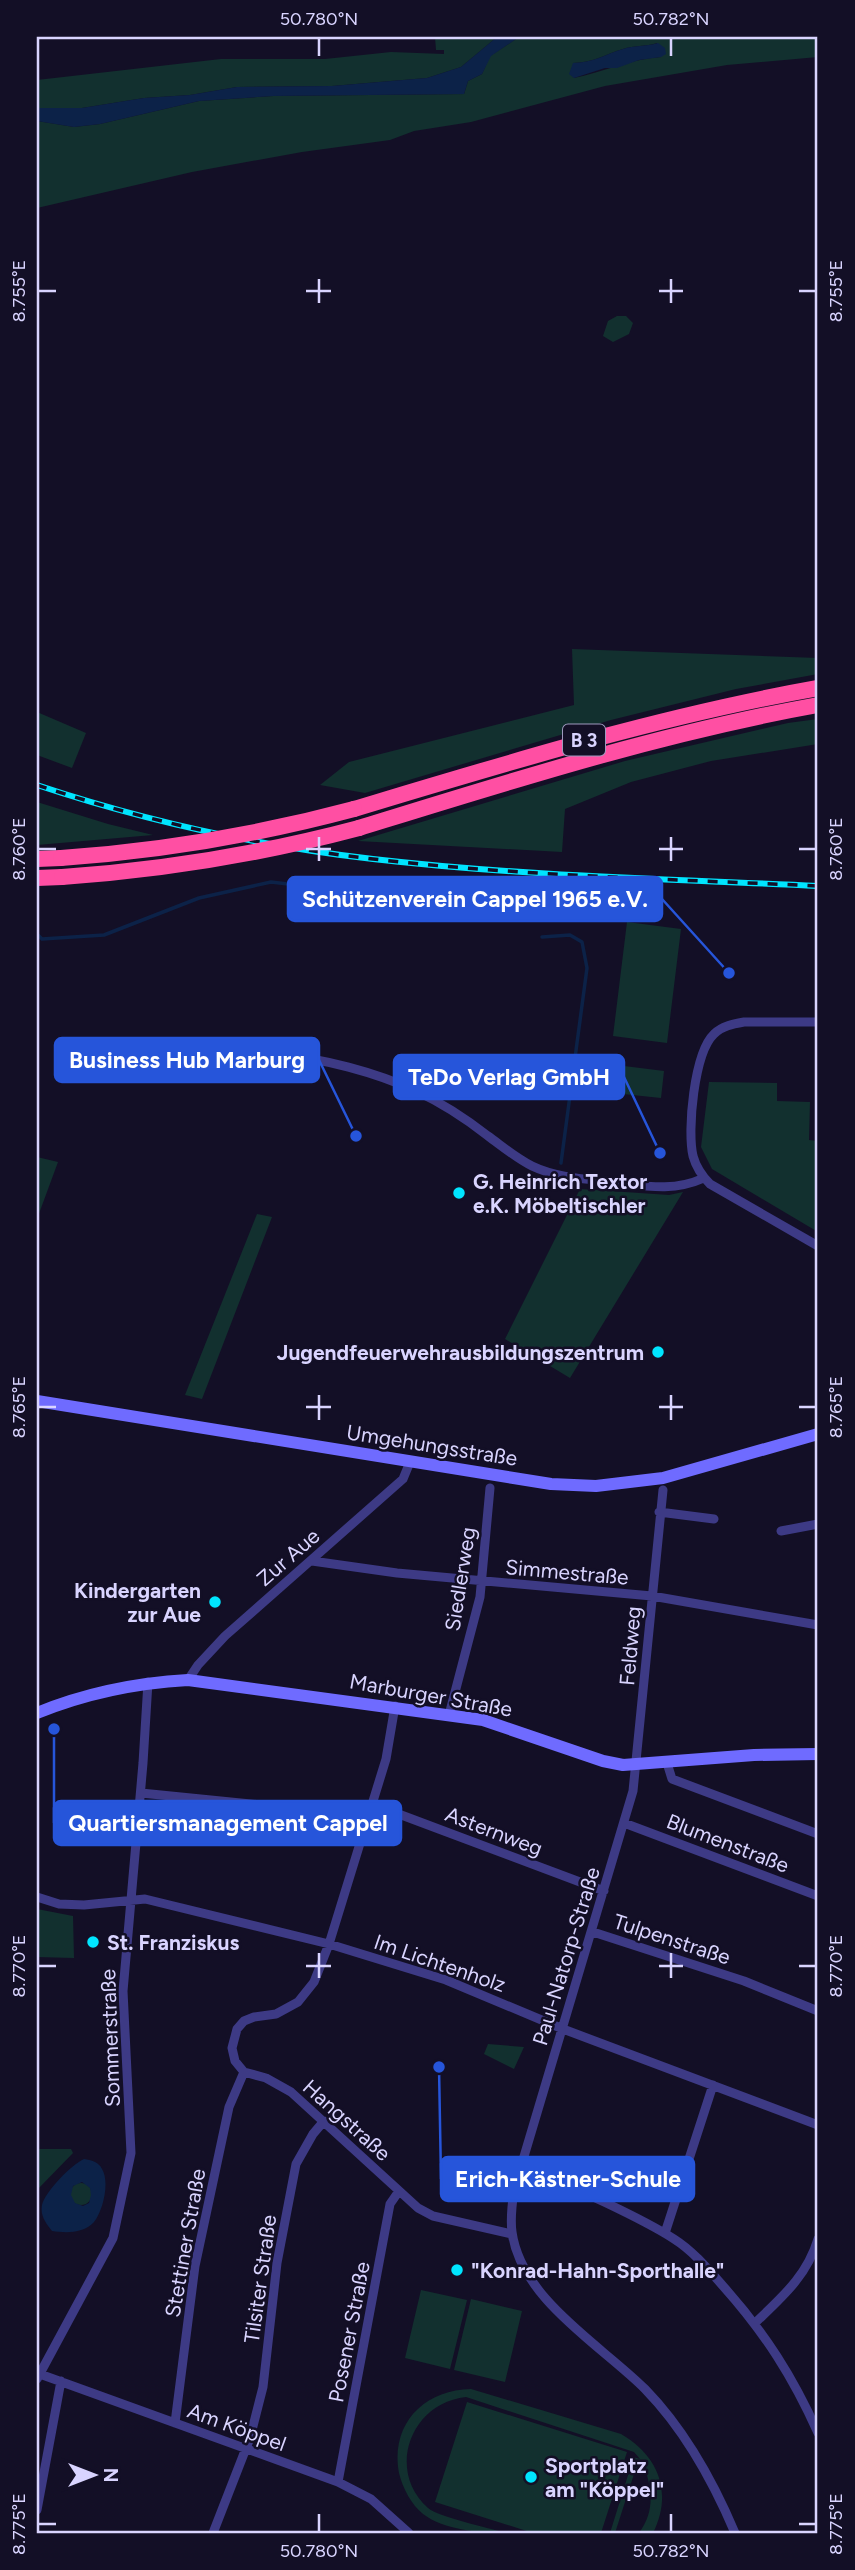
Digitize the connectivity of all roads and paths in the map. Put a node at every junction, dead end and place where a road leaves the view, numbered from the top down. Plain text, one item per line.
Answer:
1 (818, 688) edge
2 (818, 705) edge
3 (37, 859) edge
4 (37, 878) edge
5 (818, 1022) edge
6 (125, 1068) dead end
7 (704, 1178) junction
8 (818, 1246) edge
9 (37, 1401) edge
10 (818, 1434) edge
11 (410, 1462) junction
12 (490, 1488) dead end
13 (663, 1490) dead end
14 (659, 1512) junction
15 (714, 1519) dead end
16 (818, 1524) edge
17 (781, 1531) dead end
18 (312, 1561) junction
19 (482, 1582) junction
20 (652, 1596) junction
21 (818, 1625) edge
22 (188, 1679) junction
23 (148, 1682) junction
24 (395, 1706) junction
25 (37, 1713) edge
26 (449, 1715) junction
27 (818, 1754) edge
28 (667, 1763) junction
29 (637, 1764) junction
30 (141, 1793) junction
31 (372, 1804) junction
32 (624, 1823) junction
33 (363, 1833) junction
34 (818, 1834) edge
35 (604, 1891) junction
36 (818, 1896) edge
37 (37, 1897) edge
38 (132, 1898) junction
39 (593, 1932) junction
40 (329, 1944) junction
41 (818, 2011) edge
42 (563, 2029) junction
43 (244, 2072) junction
44 (713, 2085) junction
45 (324, 2121) junction
46 (818, 2125) edge
47 (524, 2158) junction
48 (399, 2191) junction
49 (512, 2234) junction
50 (665, 2234) junction
51 (818, 2239) edge
52 (817, 2250) edge
53 (755, 2323) junction
54 (38, 2375) edge
55 (61, 2382) junction
56 (175, 2423) junction
57 (818, 2433) edge
58 (245, 2449) junction
59 (338, 2482) junction
60 (37, 2510) edge
61 (213, 2533) edge
62 (409, 2533) edge
63 (735, 2533) edge

1 - 3 highway, B 3, bridge
2 - 4 highway, B 3, bridge
5 - 7 street
6 - 7 street
7 - 8 street
9 - 11 street, Umgehungsstraße
10 - 11 street, Umgehungsstraße
11 - 18 street, Zur Aue
12 - 19 street, Siedlerweg
13 - 14 street, Feldweg
14 - 15 street
14 - 20 street, Feldweg
16 - 17 street
18 - 19 street, Simmestraße
18 - 22 street, Zur Aue
19 - 20 street, Simmestraße
19 - 26 street, Siedlerweg
20 - 21 street, Simmestraße
20 - 29 street, Feldweg
22 - 23 street, Marburger Straße
22 - 24 street, Marburger Straße
23 - 25 street, Marburger Straße
23 - 30 street, Sommerstraße
24 - 26 street, Marburger Straße
24 - 31 street
26 - 29 street, Marburger Straße
27 - 28 street, Marburger Straße
28 - 29 street, Marburger Straße
28 - 34 street
29 - 32 street, Paul-Natorp-Straße
30 - 33 street
30 - 38 street, Sommerstraße
31 - 33 street
31 - 35 street, Asternweg
32 - 35 street, Paul-Natorp-Straße
32 - 36 street, Blumenstraße
33 - 40 street
35 - 39 street, Paul-Natorp-Straße
37 - 38 street, Im Lichtenholz
38 - 40 street, Im Lichtenholz
38 - 54 street, Sommerstraße
39 - 41 street, Tulpenstraße
39 - 42 street, Paul-Natorp-Straße
40 - 42 street, Im Lichtenholz
40 - 43 street
42 - 44 street, Im Lichtenholz
42 - 47 street, Paul-Natorp-Straße
43 - 45 street, Hangstraße
43 - 56 street, Stettiner Straße
44 - 46 street, Im Lichtenholz
44 - 50 street
45 - 48 street, Hangstraße
45 - 58 street, Tilsiter Straße
47 - 49 street, Paul-Natorp-Straße
47 - 50 street
48 - 49 street, Hangstraße
48 - 59 street, Posener Straße
49 - 63 street
50 - 53 street
51 - 52 street
52 - 53 street
53 - 57 street
54 - 55 street, Am Köppel
55 - 56 street, Am Köppel
55 - 60 street
56 - 58 street, Am Köppel
58 - 59 street, Am Köppel
58 - 61 street, Tilsiter Straße
59 - 62 street, Am Köppel

